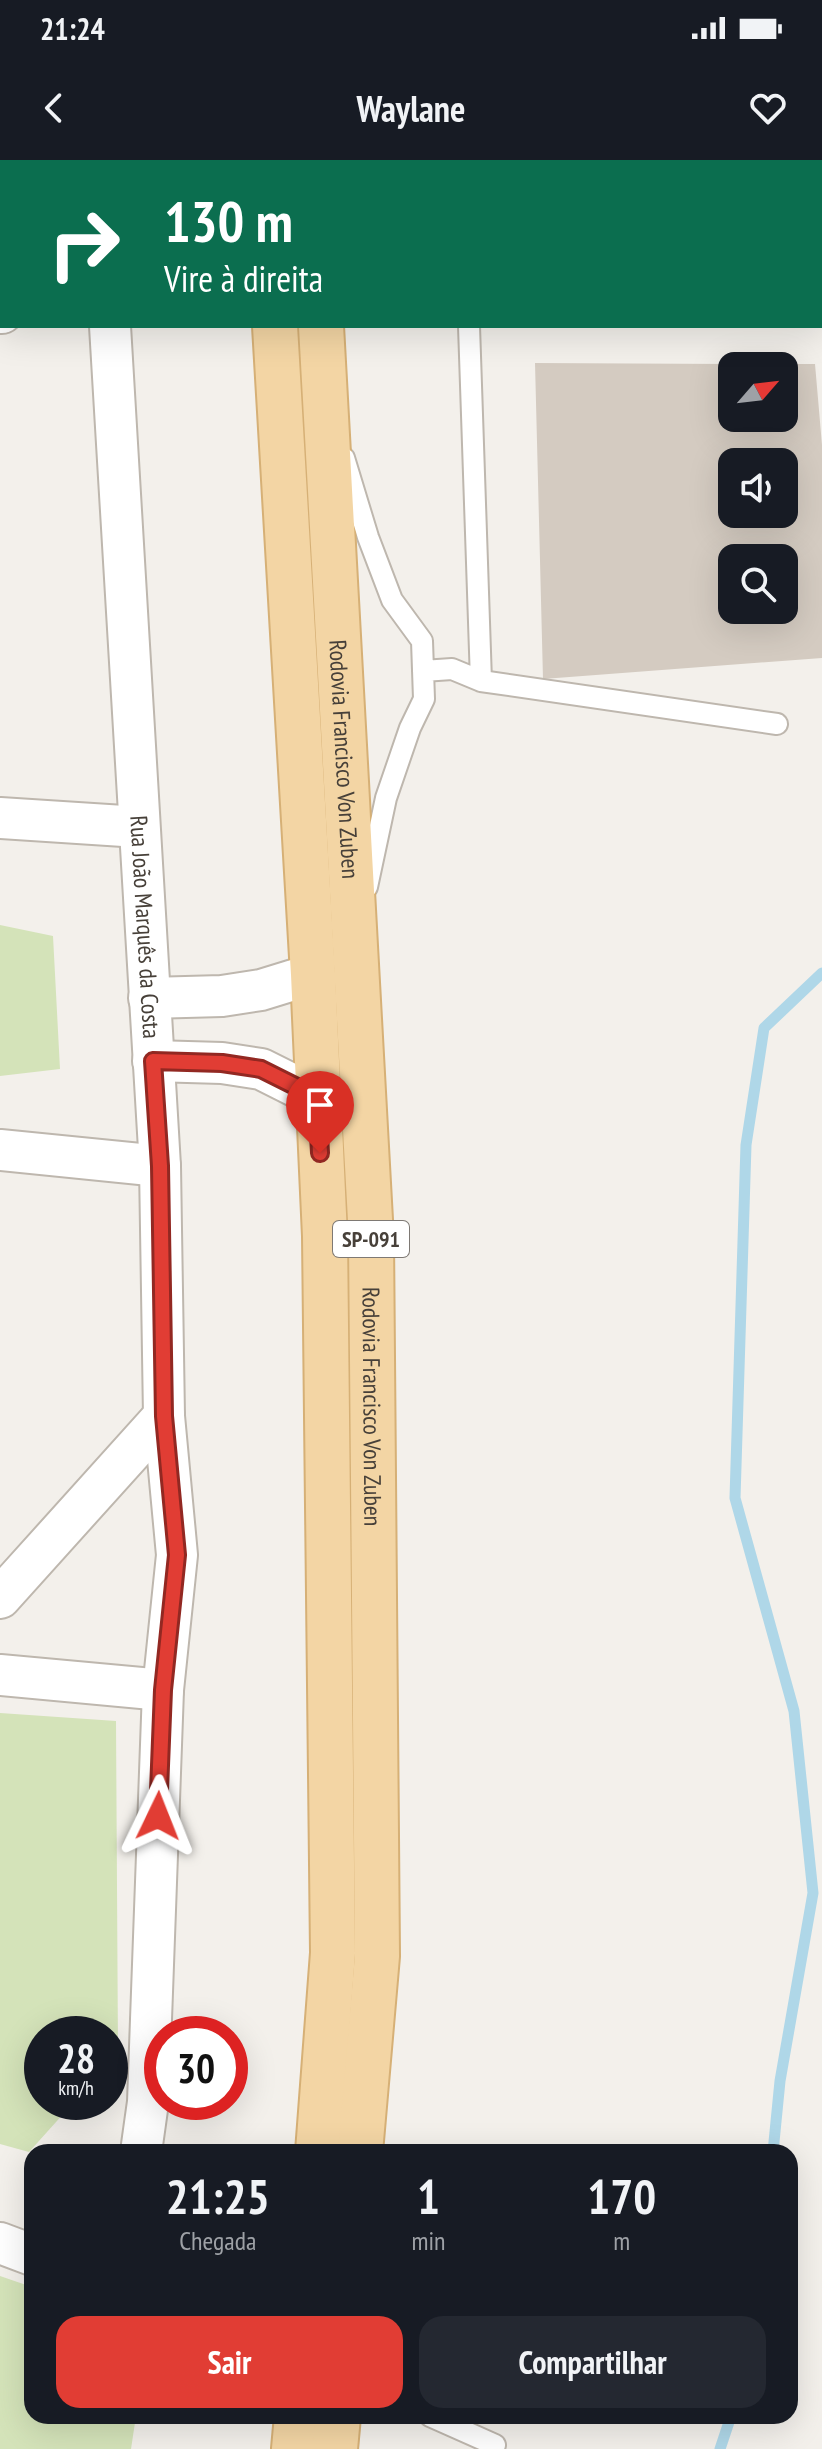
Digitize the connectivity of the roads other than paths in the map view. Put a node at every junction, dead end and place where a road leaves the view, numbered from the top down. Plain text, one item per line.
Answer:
1 (110, 328) edge
2 (273, 328) edge
3 (321, 328) edge
4 (469, 328) edge
5 (325, 394) junction
6 (423, 671) junction
7 (481, 681) junction
8 (777, 724) dead end
9 (0, 818) edge
10 (139, 827) junction
11 (355, 941) junction
12 (313, 974) junction
13 (149, 998) junction
14 (153, 1061) junction
15 (317, 1097) junction
16 (0, 1150) edge
17 (160, 1166) junction
18 (164, 1416) junction
19 (0, 1598) edge
20 (0, 1675) edge
21 (163, 1690) junction
22 (142, 2144) edge
23 (319, 2144) edge
24 (361, 2144) edge
25 (0, 2243) edge
26 (24, 2252) edge
27 (296, 2424) edge
28 (337, 2424) edge
29 (448, 2424) edge
30 (495, 2445) dead end
31 (294, 2449) edge
32 (335, 2449) edge

1 - 10 street, Rua João Marquês da Costa
2 - 12 main road, Rodovia Francisco Von Zuben / SP-091
3 - 5 main road, Rodovia Francisco Von Zuben / SP-091
4 - 7 lane
5 - 6 lane
5 - 11 main road, Rodovia Francisco Von Zuben / SP-091
6 - 7 lane
6 - 11 lane
7 - 8 lane
9 - 10 street
10 - 13 street, Rua João Marquês da Costa
11 - 24 main road, Rodovia Francisco Von Zuben / SP-091
12 - 13 street
12 - 15 main road, Rodovia Francisco Von Zuben / SP-091
13 - 14 street, Rua João Marquês da Costa
14 - 15 street
14 - 17 street, Rua João Marquês da Costa
15 - 23 main road, Rodovia Francisco Von Zuben / SP-091
16 - 17 street
17 - 18 street, Rua João Marquês da Costa
18 - 19 street
18 - 21 street, Rua João Marquês da Costa
20 - 21 street
21 - 22 street, Rua João Marquês da Costa
25 - 26 street
27 - 31 main road
28 - 32 main road
29 - 30 lane

